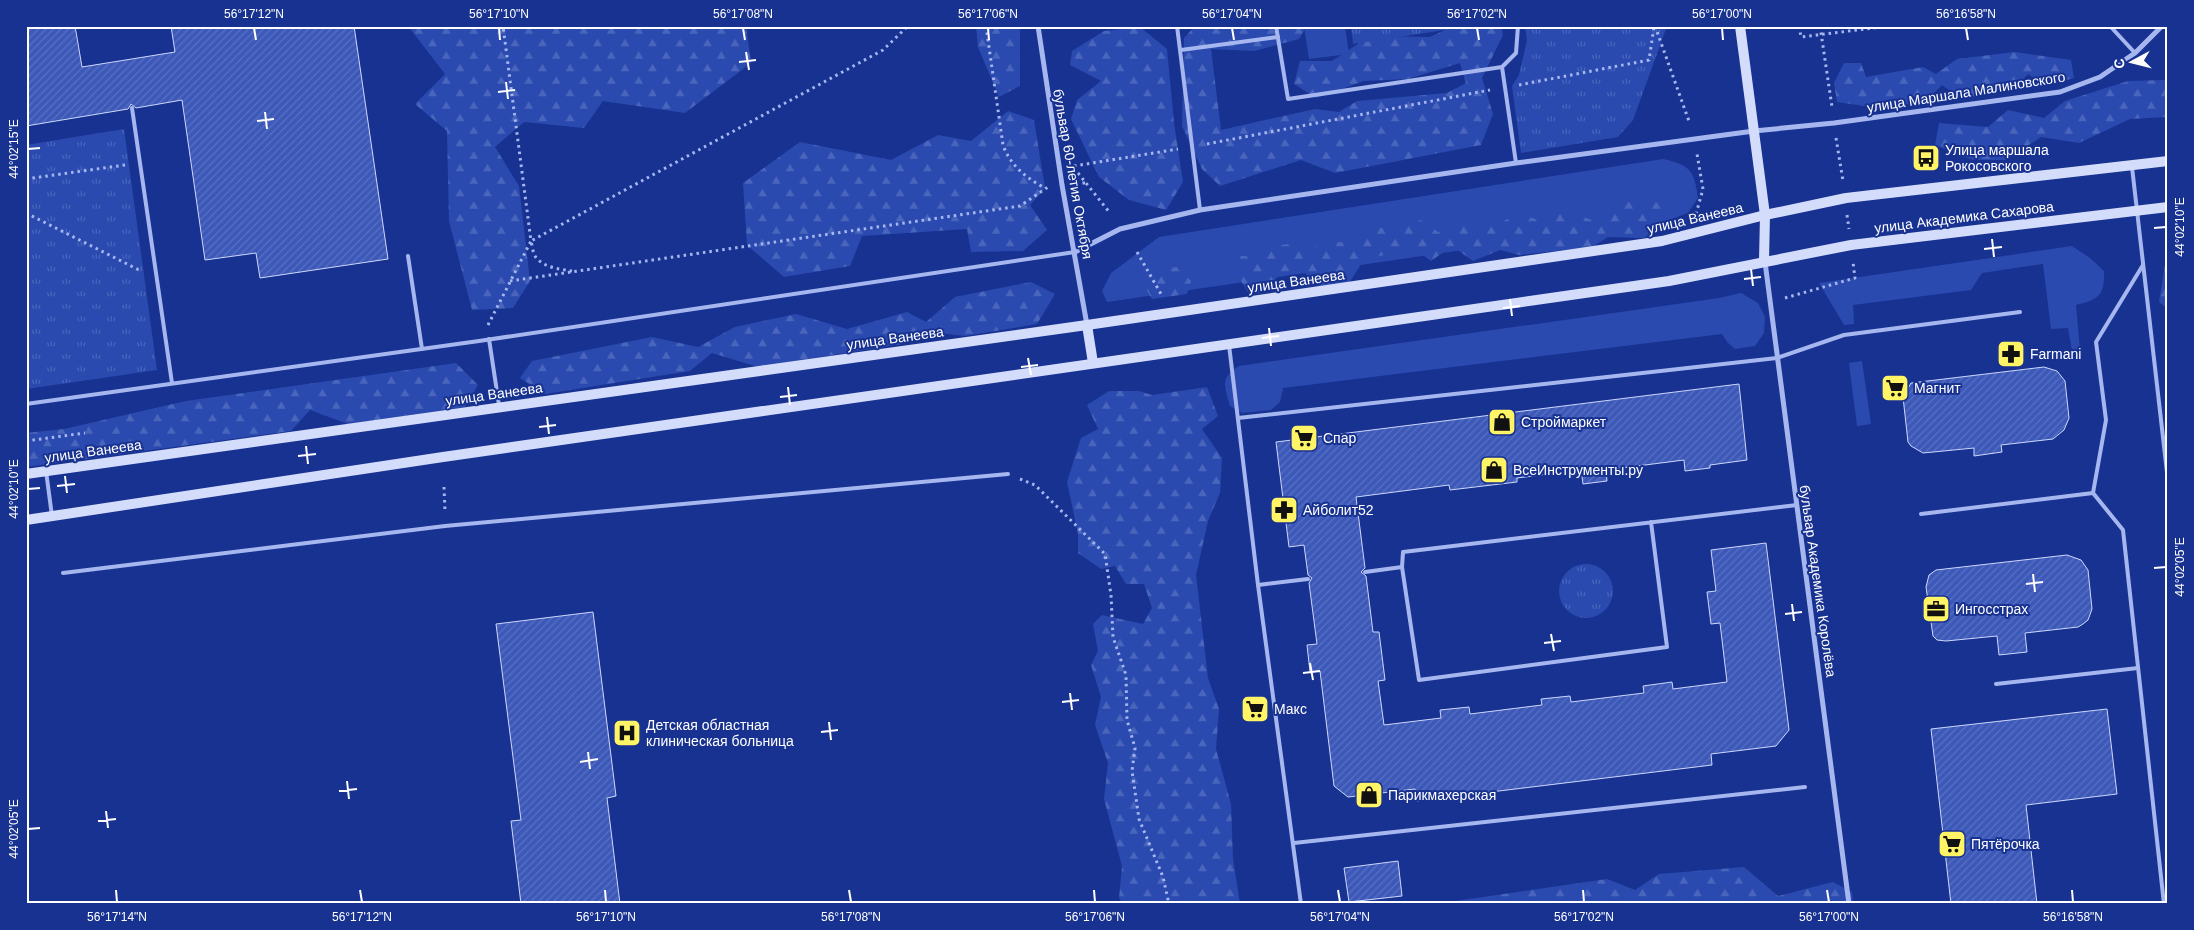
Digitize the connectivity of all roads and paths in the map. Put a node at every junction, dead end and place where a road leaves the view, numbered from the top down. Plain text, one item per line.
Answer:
1 (503, 26) edge
2 (908, 26) edge
3 (986, 26) edge
4 (1038, 26) edge
5 (1178, 26) edge
6 (1276, 26) edge
7 (1518, 26) edge
8 (1655, 26) edge
9 (1740, 26) edge
10 (1799, 26) edge
11 (1889, 26) edge
12 (2110, 26) edge
13 (2162, 26) edge
14 (1869, 27) edge
15 (1278, 37) junction
16 (1181, 50) junction
17 (2134, 52) junction
18 (1502, 67) junction
19 (1503, 88) junction
20 (132, 108) dead end
21 (1754, 131) junction
22 (1695, 139) junction
23 (1193, 147) junction
24 (1072, 157) dead end
25 (2168, 161) edge
26 (140, 163) junction
27 (1516, 163) junction
28 (2132, 164) junction
29 (1073, 166) junction
30 (1059, 168) junction
31 (26, 179) edge
32 (1085, 183) junction
33 (1062, 185) junction
34 (1045, 188) junction
35 (2168, 207) edge
36 (1200, 210) junction
37 (2137, 210) junction
38 (26, 212) edge
39 (1110, 213) dead end
40 (1765, 215) junction
41 (1689, 219) dead end
42 (531, 241) junction
43 (1075, 252) junction
44 (1137, 252) dead end
45 (408, 256) dead end
46 (1764, 261) junction
47 (2143, 265) junction
48 (576, 272) junction
49 (157, 279) junction
50 (510, 281) junction
51 (1161, 294) dead end
52 (2020, 312) dead end
53 (1087, 325) junction
54 (489, 339) junction
55 (479, 341) junction
56 (1229, 343) junction
57 (422, 349) junction
58 (1777, 358) junction
59 (1093, 363) junction
60 (172, 383) junction
61 (26, 404) edge
62 (499, 408) junction
63 (1238, 418) junction
64 (85, 433) dead end
65 (26, 441) edge
66 (46, 471) junction
67 (26, 474) edge
68 (1008, 474) joint
69 (2168, 481) edge
70 (444, 487) dead end
71 (2093, 493) junction
72 (1797, 505) junction
73 (1921, 514) dead end
74 (52, 516) junction
75 (26, 520) edge
76 (1651, 522) junction
77 (445, 526) junction
78 (1402, 567) junction
79 (1365, 572) dead end
80 (63, 573) dead end
81 (1308, 579) dead end
82 (1258, 585) junction
83 (2138, 668) junction
84 (1996, 684) dead end
85 (1805, 787) dead end
86 (1294, 843) junction
87 (1168, 904) edge
88 (1301, 904) edge
89 (1849, 904) edge
90 (2164, 904) edge

1 - 42 path
2 - 42 path
3 - 34 path
4 - 30 street, бульвар 60-летия Октября
5 - 16 lane
6 - 15 lane
7 - 18 lane
8 - 19 path
8 - 22 path
9 - 21 main road
10 - 14 path
11 - 14 path
12 - 17 lane
13 - 17 street, улица Маршала Малиновского
15 - 16 lane
15 - 18 lane
16 - 23 lane
17 - 21 street, улица Маршала Малиновского
18 - 19 lane
19 - 23 path
19 - 27 lane
20 - 26 lane
21 - 22 street, улица Маршала Малиновского
21 - 40 main road
22 - 27 street, улица Маршала Малиновского
22 - 41 path
23 - 29 path
23 - 36 lane
24 - 29 path
25 - 28 main road
26 - 31 path
26 - 49 lane
27 - 36 street, улица Маршала Малиновского
28 - 37 lane
28 - 40 main road
29 - 30 path
29 - 32 path
30 - 33 street, бульвар 60-летия Октября
32 - 33 path
32 - 39 path
33 - 34 path
33 - 43 street, бульвар 60-летия Октября
34 - 48 path
35 - 37 main road, улица Академика Сахарова
36 - 43 street, улица Маршала Малиновского
37 - 46 main road, улица Академика Сахарова
37 - 47 lane
38 - 49 path
40 - 46 main road
40 - 53 main road, улица Ванеева
42 - 48 path
42 - 50 path
43 - 53 street, бульвар 60-летия Октября
43 - 54 lane
44 - 51 path
45 - 57 lane
46 - 56 main road
46 - 58 street, бульвар Академика Королёва
47 - 69 lane
47 - 71 lane
48 - 50 path
49 - 60 lane
50 - 55 path
52 - 58 lane
53 - 59 main road
53 - 62 main road, улица Ванеева
54 - 55 lane
54 - 62 lane
55 - 57 lane
56 - 59 main road
56 - 63 lane
57 - 60 lane
58 - 63 lane
58 - 72 street, бульвар Академика Королёва
59 - 74 main road
60 - 61 lane
62 - 66 main road, улица Ванеева
63 - 82 lane
64 - 65 path
66 - 67 main road, улица Ванеева
66 - 74 lane
68 - 77 lane
68 - 87 path
70 - 77 path
71 - 73 lane
71 - 83 lane
72 - 76 lane
72 - 89 street, бульвар Академика Королёва
74 - 75 main road
76 - 78 lane
76 - 78 lane
77 - 80 lane
78 - 79 lane
81 - 82 lane
82 - 86 lane
83 - 84 lane
83 - 90 lane
85 - 86 lane
86 - 88 lane

